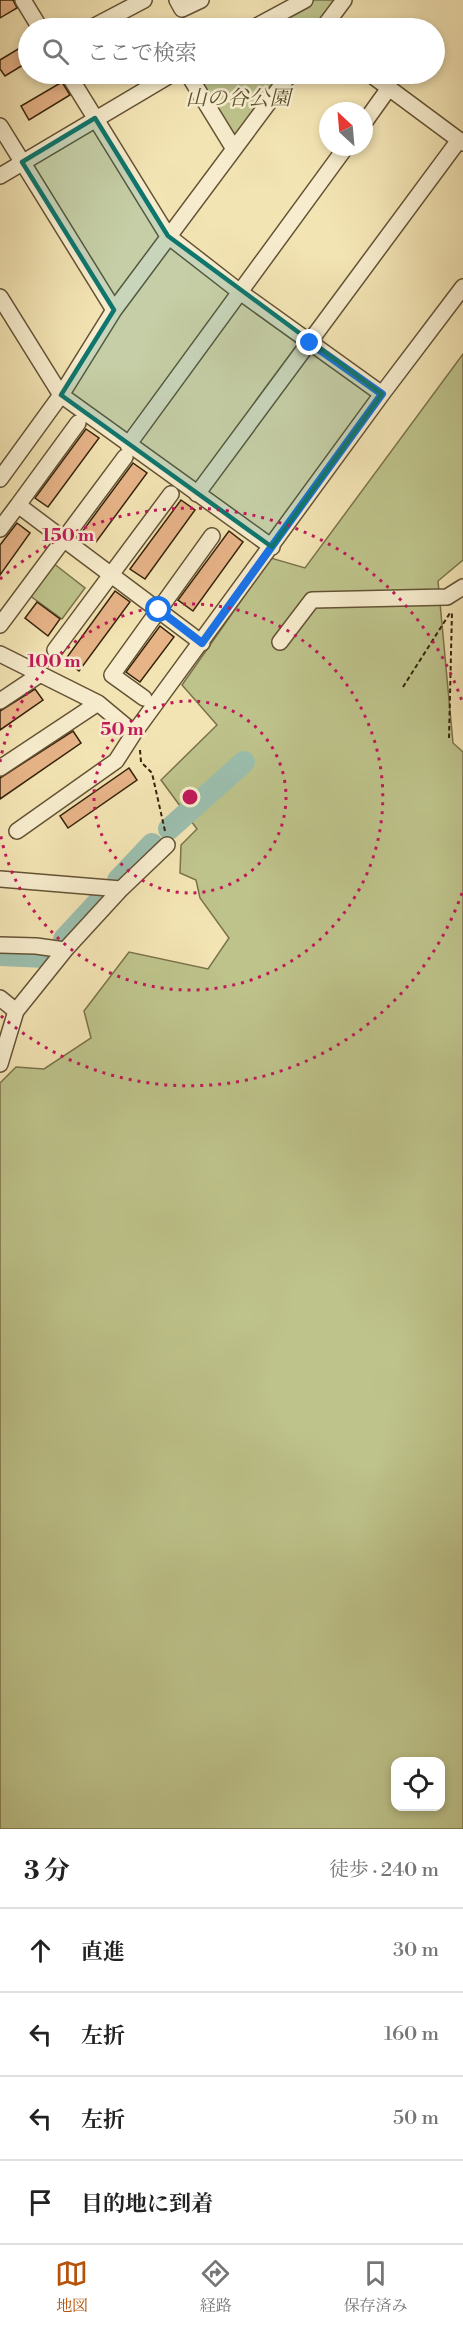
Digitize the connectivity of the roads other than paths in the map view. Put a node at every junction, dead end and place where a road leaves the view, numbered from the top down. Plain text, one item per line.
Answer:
1 (23, 0) edge
2 (144, 0) edge
3 (177, 0) edge
4 (201, 0) edge
5 (305, 0) edge
6 (344, 0) edge
7 (34, 18) edge
8 (110, 18) edge
9 (272, 18) edge
10 (330, 18) edge
11 (74, 84) edge
12 (154, 84) edge
13 (194, 84) edge
14 (283, 84) edge
15 (384, 84) edge
16 (389, 88) junction
17 (373, 110) edge
18 (95, 118) junction
19 (0, 126) edge
20 (461, 142) edge
21 (234, 149) junction
22 (339, 156) edge
23 (22, 162) junction
24 (0, 176) edge
25 (168, 236) junction
26 (463, 287) edge
27 (240, 292) junction
28 (0, 297) edge
29 (114, 310) junction
30 (310, 343) junction
31 (61, 394) junction
32 (382, 394) junction
33 (78, 423) dead end
34 (126, 451) junction
35 (2, 468) edge
36 (171, 494) dead end
37 (197, 494) junction
38 (18, 505) junction
39 (0, 528) edge
40 (212, 536) dead end
41 (65, 540) junction
42 (272, 547) junction
43 (112, 575) junction
44 (463, 587) edge
45 (159, 610) junction
46 (0, 625) edge
47 (280, 642) dead end
48 (202, 643) junction
49 (54, 650) dead end
50 (0, 654) edge
51 (39, 675) junction
52 (144, 698) dead end
53 (0, 701) edge
54 (98, 703) junction
55 (134, 733) junction
56 (0, 768) edge
57 (17, 831) dead end
58 (166, 845) dead end
59 (0, 879) edge
60 (122, 889) junction
61 (0, 945) edge
62 (65, 950) junction
63 (0, 998) edge
64 (16, 1011) junction
65 (0, 1064) edge

1 - 7 street
2 - 8 street
3 - 4 street
5 - 9 street
6 - 10 street
11 - 18 street
12 - 18 street
13 - 21 street
14 - 21 street
15 - 16 street
16 - 17 street
16 - 20 street
18 - 23 street
18 - 25 street
19 - 23 street
20 - 30 street
21 - 25 street
22 - 27 street
23 - 24 street
23 - 29 street
25 - 27 street
25 - 29 street
26 - 32 street
27 - 30 street
27 - 34 street
28 - 31 street
29 - 31 street
30 - 32 street
30 - 37 street
31 - 34 street
31 - 35 street
32 - 42 street
33 - 38 street
34 - 37 street
34 - 41 street
36 - 43 street
37 - 42 street
38 - 39 street
38 - 41 street
40 - 45 street
41 - 43 street
41 - 46 street
42 - 48 street
43 - 45 street
43 - 49 street
44 - 47 street
45 - 48 street
45 - 52 street
48 - 55 street
50 - 51 street
51 - 53 street
51 - 54 street
54 - 55 street
54 - 56 street
55 - 57 street
58 - 60 street
59 - 60 street
60 - 62 street
61 - 62 street
62 - 64 street
63 - 64 street
64 - 65 street

